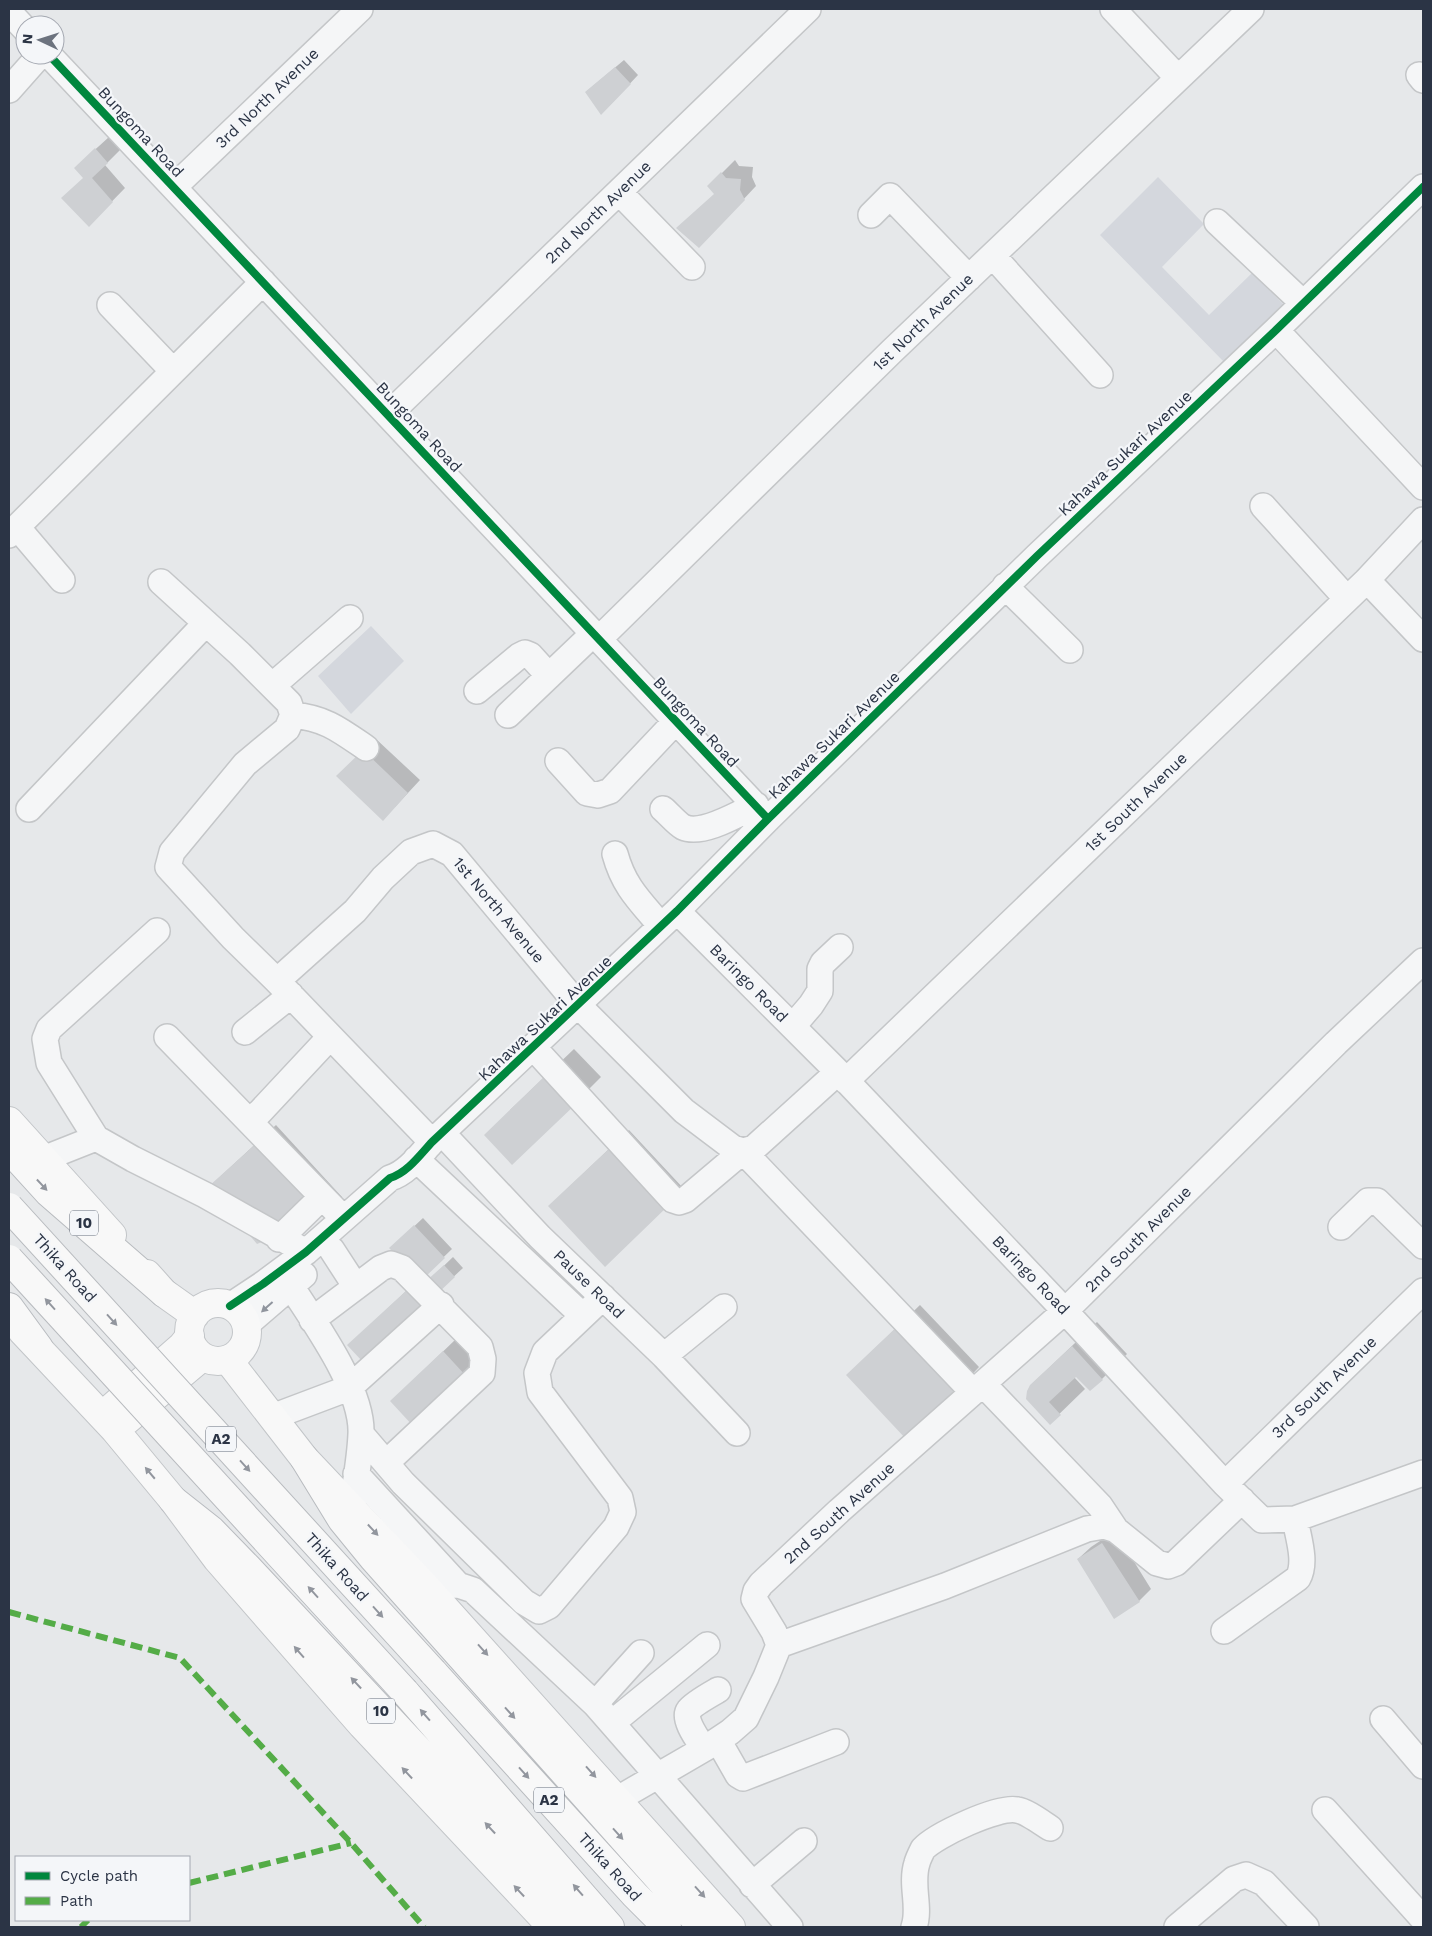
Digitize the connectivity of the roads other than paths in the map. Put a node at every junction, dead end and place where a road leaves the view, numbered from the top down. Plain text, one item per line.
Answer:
1 (360, 9) edge
2 (808, 9) edge
3 (1113, 9) edge
4 (1251, 9) edge
5 (31, 65) edge
6 (59, 65) edge
7 (1178, 78) junction
8 (9, 90) edge
9 (174, 187) junction
10 (1423, 187) edge
11 (619, 192) junction
12 (871, 215) dead end
13 (1216, 222) dead end
14 (993, 256) junction
15 (692, 266) dead end
16 (969, 278) junction
17 (263, 282) junction
18 (1303, 303) junction
19 (110, 305) dead end
20 (1276, 330) junction
21 (173, 371) junction
22 (1100, 375) dead end
23 (388, 415) junction
24 (1423, 487) edge
25 (1263, 506) dead end
26 (1423, 520) edge
27 (14, 522) edge
28 (62, 580) dead end
29 (1367, 580) junction
30 (161, 582) dead end
31 (1005, 586) junction
32 (1347, 599) junction
33 (350, 618) dead end
34 (206, 623) junction
35 (597, 636) junction
36 (1423, 639) edge
37 (1070, 650) dead end
38 (549, 676) junction
39 (272, 686) junction
40 (477, 691) dead end
41 (293, 715) junction
42 (508, 715) dead end
43 (676, 721) junction
44 (366, 748) dead end
45 (558, 761) dead end
46 (662, 809) dead end
47 (29, 810) dead end
48 (762, 812) junction
49 (615, 854) dead end
50 (669, 919) junction
51 (157, 930) dead end
52 (840, 948) dead end
53 (1423, 961) edge
54 (284, 988) junction
55 (578, 1005) junction
56 (793, 1026) junction
57 (245, 1032) dead end
58 (167, 1037) dead end
59 (330, 1037) junction
60 (533, 1047) junction
61 (842, 1076) junction
62 (9, 1121) edge
63 (249, 1121) junction
64 (96, 1138) junction
65 (9, 1149) edge
66 (743, 1151) junction
67 (423, 1152) junction
68 (42, 1158) junction
69 (322, 1196) junction
70 (9, 1207) edge
71 (343, 1218) junction
72 (1341, 1227) dead end
73 (279, 1238) junction
74 (1423, 1246) edge
75 (332, 1250) junction
76 (306, 1252) junction
77 (9, 1259) edge
78 (291, 1286) junction
79 (356, 1287) junction
80 (1423, 1291) edge
81 (164, 1293) junction
82 (603, 1297) junction
83 (440, 1305) junction
84 (9, 1307) edge
85 (724, 1307) dead end
86 (1065, 1311) junction
87 (238, 1315) junction
88 (583, 1316) junction
89 (9, 1318) edge
90 (312, 1320) junction
91 (204, 1342) junction
92 (39, 1348) junction
93 (664, 1356) junction
94 (349, 1388) junction
95 (978, 1388) junction
96 (272, 1417) junction
97 (108, 1423) junction
98 (737, 1433) dead end
99 (361, 1434) junction
100 (304, 1458) junction
101 (386, 1464) junction
102 (356, 1474) junction
103 (1419, 1481) edge
104 (1233, 1492) junction
105 (173, 1500) junction
106 (352, 1507) junction
107 (1295, 1519) junction
108 (1116, 1530) junction
109 (458, 1585) junction
110 (425, 1586) junction
111 (1224, 1630) dead end
112 (778, 1645) junction
113 (707, 1646) dead end
114 (641, 1653) dead end
115 (718, 1690) dead end
116 (595, 1704) junction
117 (1383, 1719) dead end
118 (612, 1723) junction
119 (836, 1742) dead end
120 (711, 1744) junction
121 (1423, 1766) edge
122 (657, 1776) junction
123 (616, 1800) junction
124 (1325, 1810) dead end
125 (1050, 1828) dead end
126 (804, 1841) dead end
127 (752, 1885) junction
128 (1423, 1919) edge
129 (552, 1927) edge
130 (584, 1927) edge
131 (610, 1927) edge
132 (667, 1927) edge
133 (702, 1927) edge
134 (731, 1927) edge
135 (790, 1927) edge
136 (914, 1927) edge
137 (1177, 1927) edge
138 (1306, 1927) edge

1 - 9 street, 3rd North Avenue
2 - 11 street, 2nd North Avenue
3 - 7 street
4 - 7 street, 1st North Avenue
5 - 8 street
6 - 9 street, Bungoma Road
7 - 14 street, 1st North Avenue
9 - 17 street, Bungoma Road
10 - 18 street, Kahawa Sukari Avenue
11 - 15 street
11 - 23 street, 2nd North Avenue
12 - 16 street
13 - 18 street
14 - 16 street, 1st North Avenue
14 - 22 street
16 - 35 street, 1st North Avenue
17 - 21 street
17 - 23 street, Bungoma Road
18 - 20 street, Kahawa Sukari Avenue
19 - 21 street
20 - 24 street
20 - 31 street, Kahawa Sukari Avenue
21 - 27 street
23 - 35 street, Bungoma Road
25 - 32 street
26 - 29 street, 1st South Avenue
27 - 28 street
29 - 32 street, 1st South Avenue
29 - 36 street
30 - 34 street
31 - 37 street
31 - 48 street, Kahawa Sukari Avenue
32 - 61 street, 1st South Avenue
33 - 39 street
34 - 39 street
34 - 47 street
35 - 38 street, 1st North Avenue
35 - 43 street, Bungoma Road
38 - 40 street
38 - 42 street, 1st North Avenue
39 - 41 street
41 - 44 street
41 - 54 street
43 - 45 street
43 - 48 street, Bungoma Road
46 - 48 street
48 - 50 street, Kahawa Sukari Avenue
49 - 50 street, Baringo Road
50 - 55 street, Kahawa Sukari Avenue
50 - 56 street, Baringo Road
51 - 64 street
52 - 56 street
53 - 86 street, 2nd South Avenue
54 - 55 street, 1st North Avenue
54 - 57 street, 1st North Avenue
54 - 59 street
55 - 60 street, Kahawa Sukari Avenue
55 - 66 street, 1st North Avenue
56 - 61 street, Baringo Road
58 - 63 street
59 - 63 street
59 - 67 street
60 - 66 street, 1st South Avenue
60 - 67 street, Kahawa Sukari Avenue
61 - 66 street, 1st South Avenue
61 - 86 street, Baringo Road
62 - 68 main road
63 - 69 street
64 - 68 street
64 - 73 street
65 -> 81 main road, 10
66 - 95 street, 1st North Avenue
67 - 71 street, Kahawa Sukari Avenue
67 - 75 street, Kahawa Sukari Avenue
67 - 82 street, Pause Road
67 - 88 street
68 - 81 main road
69 - 71 street
69 - 73 street
70 -> 132 main road, Thika Road / A2, bridge
71 - 76 street, Kahawa Sukari Avenue
72 - 74 street
73 - 76 street
75 - 78 street, Kahawa Sukari Avenue
75 - 79 street
76 - 87 street, Kahawa Sukari Avenue
131 -> 77 main road, Thika Road / A2, bridge
78 -> 87 street, Kahawa Sukari Avenue
78 - 90 street
79 - 83 street
79 - 90 street
80 - 104 street, 3rd South Avenue
81 - 91 main road
82 - 88 street
82 - 93 street, Pause Road
83 - 94 street
83 - 101 street
84 - 92 main road
85 - 93 street
86 - 95 street, 2nd South Avenue
86 - 104 street, Baringo Road
87 - 91 main road
87 - 91 main road
88 - 101 street
89 - 92 main road
90 - 94 street
91 - 96 main road
91 - 97 main road
92 - 97 main road
93 - 98 street, Pause Road
94 - 96 street
94 - 99 street
95 - 108 street, 1st North Avenue
95 - 112 street, 2nd South Avenue
96 - 100 main road
105 -> 97 main road
99 - 101 street
99 - 102 street
100 - 106 main road
100 -> 133 main road
102 - 106 street
102 - 109 street
103 - 107 street, Baringo Road
104 - 107 street, Baringo Road
104 - 108 street, 3rd South Avenue
129 -> 105 main road
130 -> 105 main road, 10
106 -> 110 main road
107 - 111 street
108 - 112 street
109 - 110 street
109 - 116 street
110 -> 123 main road
112 - 120 street
113 - 118 street
114 - 116 street
115 - 120 street
116 - 118 street
117 - 121 street
118 - 122 street
119 - 120 street
120 - 122 street
122 - 123 street
122 - 127 street
123 -> 134 main road
124 - 128 street
125 - 136 street
126 - 127 street
127 - 135 street
137 - 138 street

